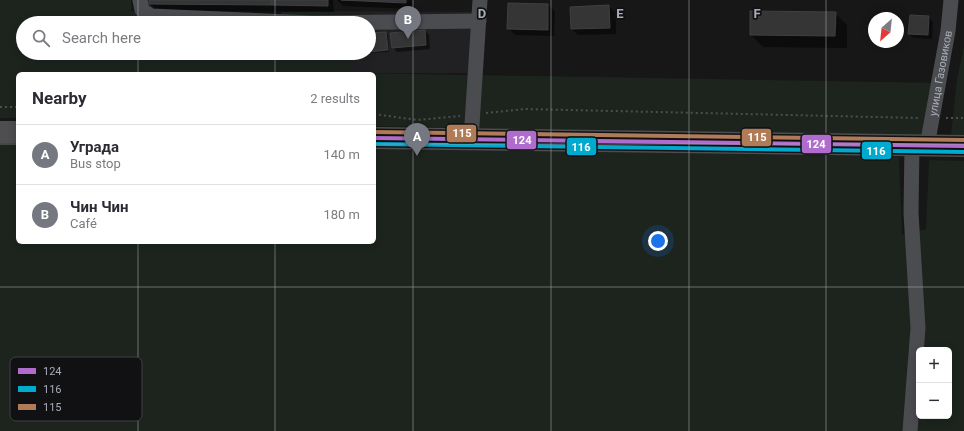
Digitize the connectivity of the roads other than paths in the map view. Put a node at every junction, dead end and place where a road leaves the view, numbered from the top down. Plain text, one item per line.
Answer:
1 (140, 0) edge
2 (480, 0) edge
3 (951, 0) edge
4 (151, 16) edge
5 (479, 21) junction
6 (376, 22) edge
7 (0, 132) edge
8 (16, 132) edge
9 (376, 138) edge
10 (471, 140) junction
11 (920, 146) junction
12 (964, 146) edge
13 (910, 431) edge

1 - 4 street
2 - 5 street
3 - 11 street, улица Газовиков
5 - 6 street
5 - 10 street
7 - 8 highway
9 - 10 highway
10 - 11 highway
11 - 12 highway
11 - 13 street, улица Газовиков

